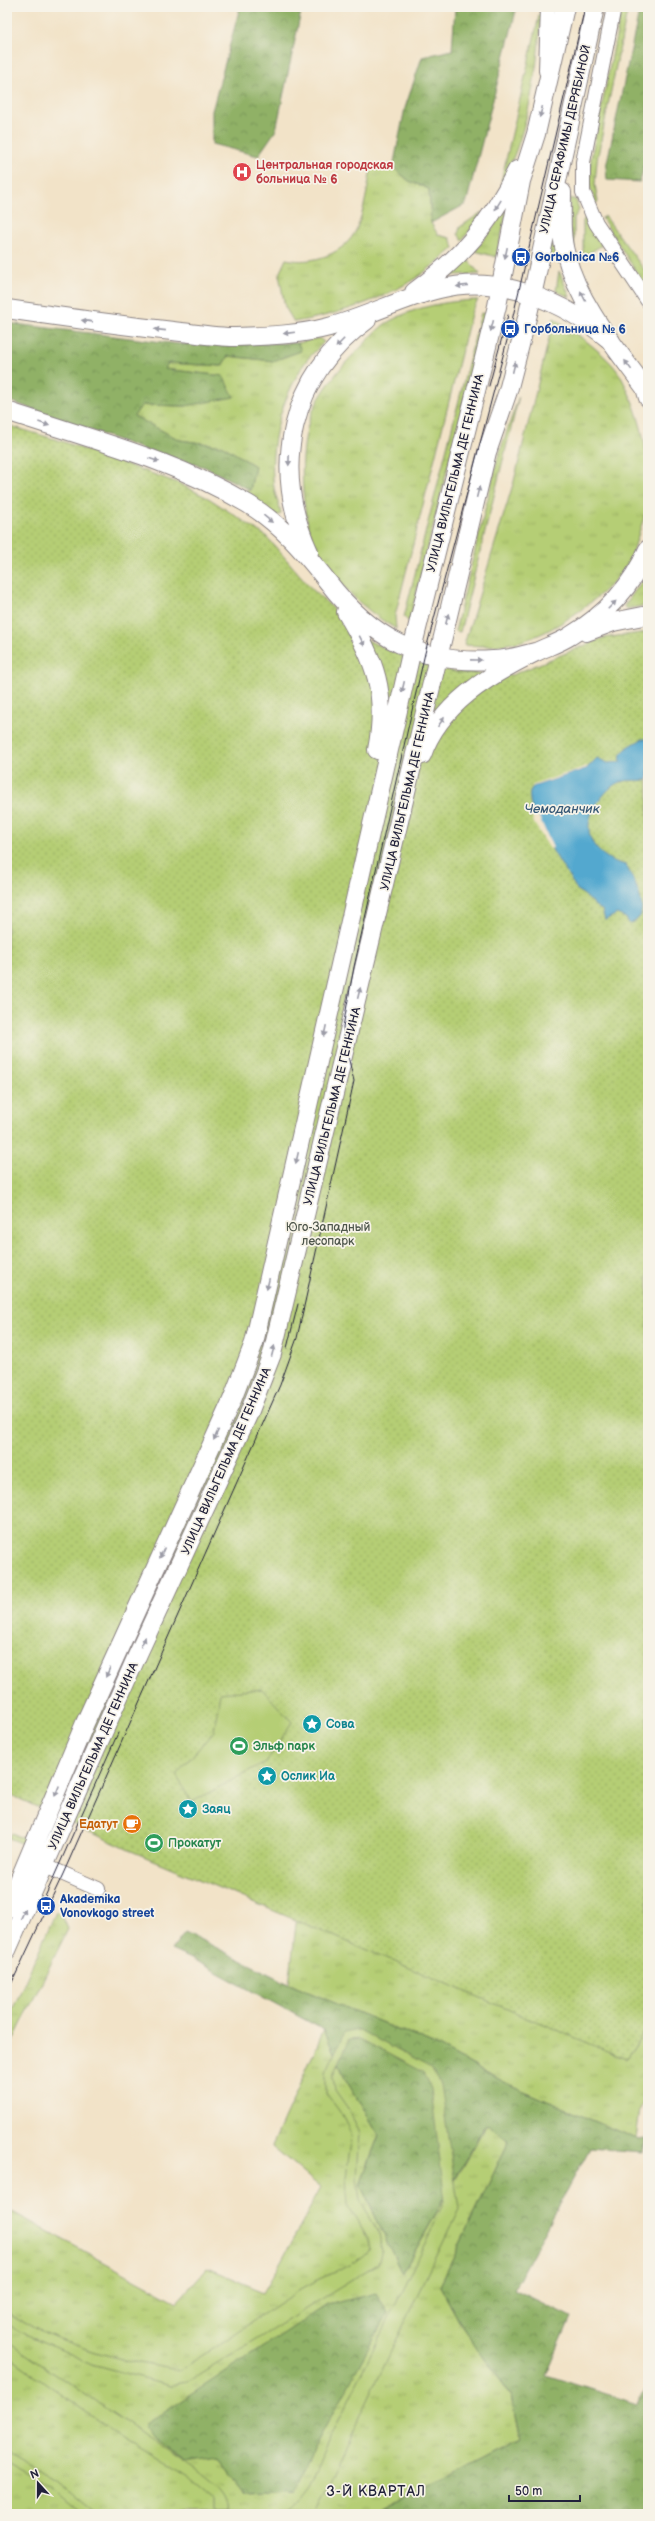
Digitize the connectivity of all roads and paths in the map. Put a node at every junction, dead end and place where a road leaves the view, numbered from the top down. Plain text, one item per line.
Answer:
1 (548, 7) edge
2 (565, 7) edge
3 (595, 7) edge
4 (614, 7) edge
5 (546, 90) junction
6 (536, 134) junction
7 (564, 143) junction
8 (501, 288) junction
9 (532, 295) junction
10 (400, 301) junction
11 (648, 301) edge
12 (7, 309) edge
13 (381, 310) junction
14 (611, 341) junction
15 (647, 392) edge
16 (7, 411) edge
17 (648, 549) edge
18 (314, 564) junction
19 (329, 583) junction
20 (648, 615) edge
21 (570, 637) junction
22 (412, 649) junction
23 (535, 652) junction
24 (437, 656) junction
25 (407, 795) junction
26 (343, 950) junction
27 (37, 1862) junction
28 (98, 1889) dead end
29 (7, 1909) edge
30 (7, 1950) edge

1 - 5 street
2 - 5 main road
3 - 7 main road, УЛИЦА СЕРАФИМЫ ДЕРЯБИНОЙ
4 - 11 street, УЛИЦА СЕРАФИМЫ ДЕРЯБИНОЙ
5 -> 6 main road
6 -> 8 main road
6 -> 10 main road
7 - 9 main road, УЛИЦА СЕРАФИМЫ ДЕРЯБИНОЙ
14 -> 7 main road
8 - 9 main road
8 -> 10 main road
8 -> 22 main road, УЛИЦА ВИЛЬГЕЛЬМА ДЕ ГЕННИНА
9 - 14 main road
24 -> 9 main road, УЛИЦА ВИЛЬГЕЛЬМА ДЕ ГЕННИНА
10 - 13 main road
13 -> 12 main road
13 -> 18 main road
15 -> 14 main road
16 -> 18 main road
21 -> 17 main road
18 - 19 main road
19 - 22 main road
19 -> 26 main road
20 - 21 main road
21 - 23 main road
22 - 24 main road
22 -> 26 main road, УЛИЦА ВИЛЬГЕЛЬМА ДЕ ГЕННИНА
24 -> 23 main road
25 -> 23 main road
24 - 25 main road, УЛИЦА ВИЛЬГЕЛЬМА ДЕ ГЕННИНА
27 -> 25 main road, УЛИЦА ВИЛЬГЕЛЬМА ДЕ ГЕННИНА
26 -> 27 main road, УЛИЦА ВИЛЬГЕЛЬМА ДЕ ГЕННИНА
27 - 28 street
27 - 29 main road, УЛИЦА ВИЛЬГЕЛЬМА ДЕ ГЕННИНА
30 -> 27 main road, УЛИЦА ВИЛЬГЕЛЬМА ДЕ ГЕННИНА

